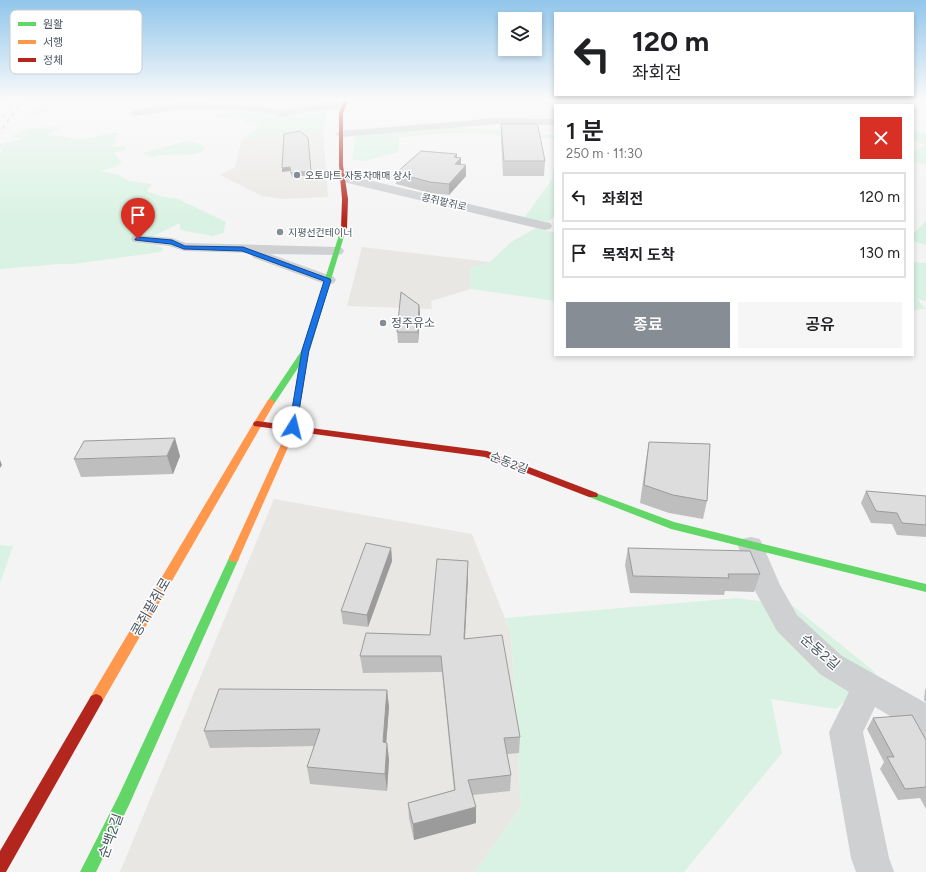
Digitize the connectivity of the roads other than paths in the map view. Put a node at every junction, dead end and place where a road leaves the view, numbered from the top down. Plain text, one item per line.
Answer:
1 (340, 139) edge
2 (343, 178) junction
3 (545, 226) dead end
4 (138, 239) dead end
5 (243, 249) junction
6 (337, 251) junction
7 (328, 280) junction
8 (306, 350) junction
9 (257, 424) junction
10 (293, 427) junction
11 (751, 546) junction
12 (926, 588) edge
13 (868, 687) junction
14 (926, 724) edge
15 (124, 800) junction
16 (0, 866) edge
17 (88, 872) edge
18 (98, 872) edge
19 (875, 872) edge

1 - 2 main road, 콩쥐팥쥐로
2 - 3 street, 콩쥐팥쥐로
2 - 6 main road, 콩쥐팥쥐로
4 - 5 street
5 - 6 street
5 - 7 street
6 - 7 main road, 콩쥐팥쥐로
7 - 8 main road, 콩쥐팥쥐로
8 - 9 main road, 콩쥐팥쥐로
8 - 10 main road, 콩쥐팥쥐로
9 - 10 main road, 순동2길
9 - 16 main road, 콩쥐팥쥐로
10 - 11 main road, 순동2길
10 - 15 main road, 콩쥐팥쥐로
11 - 12 main road, 순동2길
11 - 13 street, 순동2길
13 - 14 street, 순동2길
13 - 19 street
15 - 17 main road, 콩쥐팥쥐로
15 - 18 street, 순백2길

